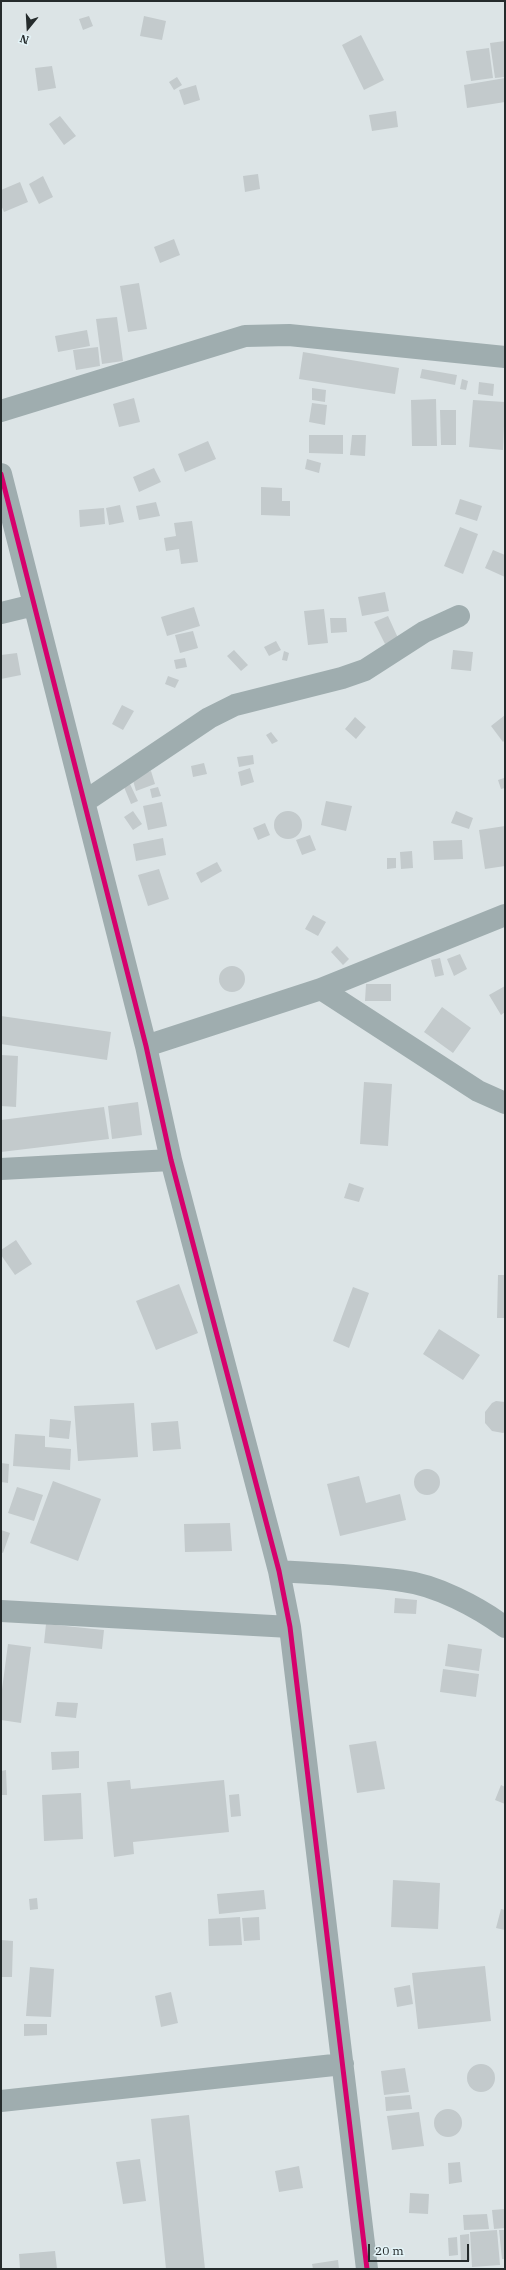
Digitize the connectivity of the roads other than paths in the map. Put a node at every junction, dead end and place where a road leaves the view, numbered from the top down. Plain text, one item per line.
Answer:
1 (505, 357) edge
2 (1, 411) edge
3 (1, 474) edge
4 (34, 605) junction
5 (1, 613) edge
6 (459, 616) dead end
7 (84, 802) junction
8 (505, 915) edge
9 (321, 989) junction
10 (146, 1046) junction
11 (505, 1103) edge
12 (171, 1160) junction
13 (1, 1169) edge
14 (279, 1572) junction
15 (1, 1611) edge
16 (290, 1627) junction
17 (505, 1627) edge
18 (343, 2064) junction
19 (1, 2101) edge
20 (367, 2269) edge

1 - 2 street
3 - 4 street
4 - 5 street
4 - 7 street
6 - 7 street
7 - 10 street
8 - 9 street
9 - 10 street
9 - 11 street
10 - 12 street
12 - 13 street
12 - 14 street
14 - 16 street
14 - 17 street
15 - 16 street
16 - 18 street
18 - 19 street
18 - 20 street

